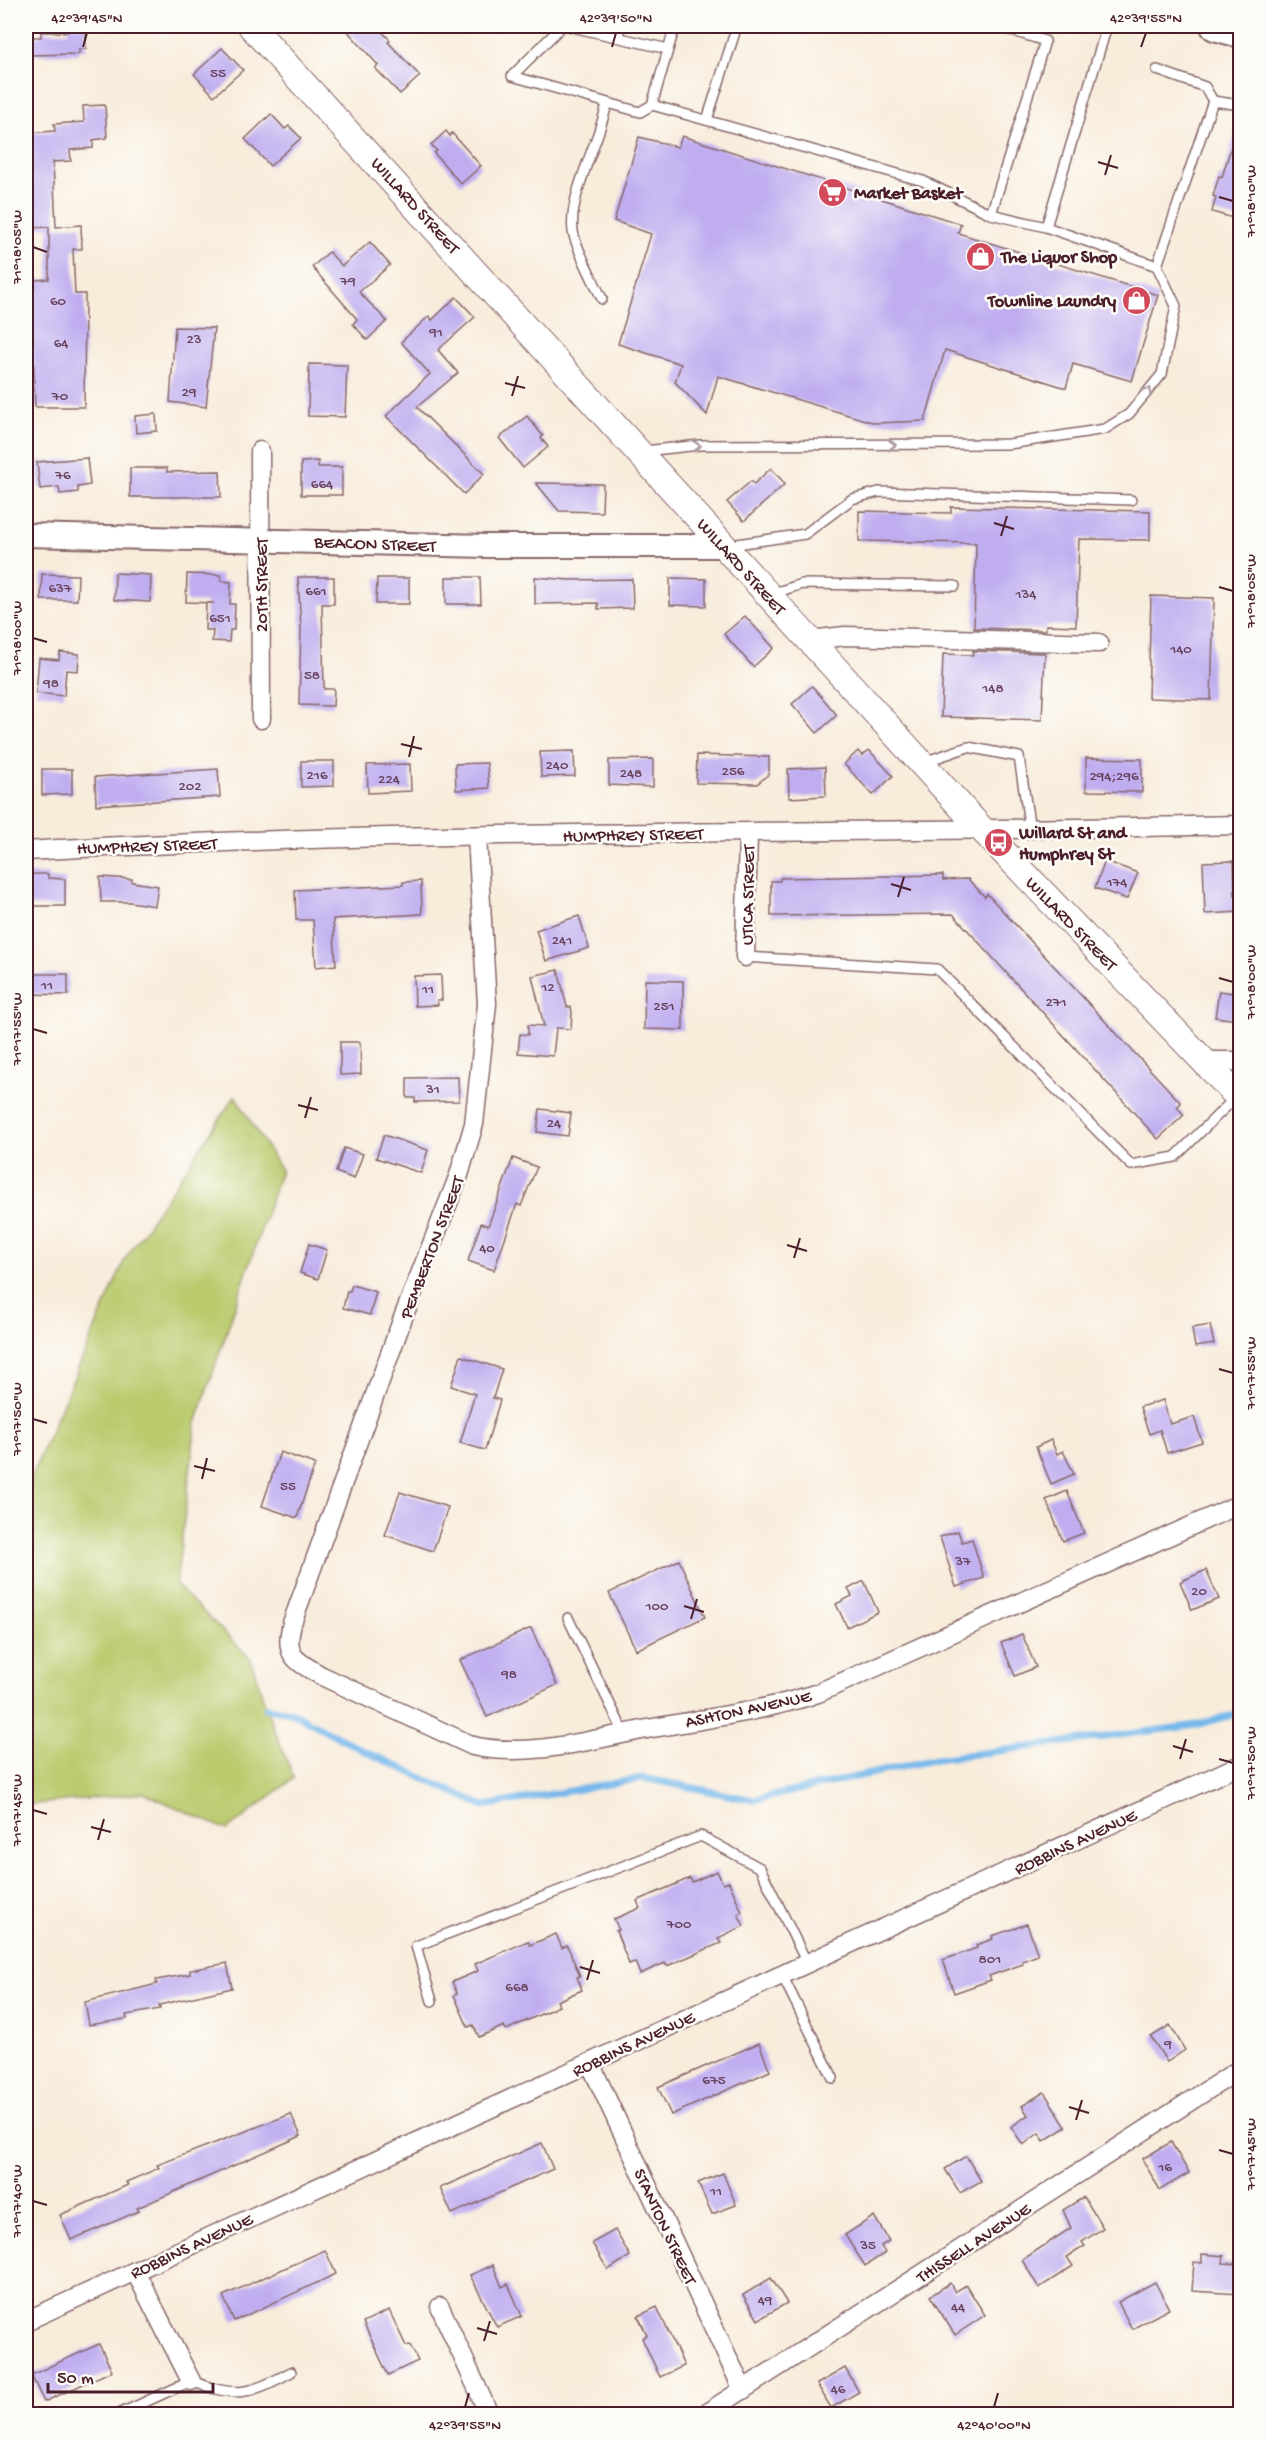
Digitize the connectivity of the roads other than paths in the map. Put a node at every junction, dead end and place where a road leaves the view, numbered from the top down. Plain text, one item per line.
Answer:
1 (251, 26) edge
2 (562, 26) edge
3 (568, 26) edge
4 (621, 26) edge
5 (675, 26) edge
6 (737, 26) edge
7 (997, 26) edge
8 (1107, 26) edge
9 (1215, 26) edge
10 (1240, 33) edge
11 (617, 37) junction
12 (668, 49) junction
13 (1157, 70) dead end
14 (1213, 101) junction
15 (607, 103) junction
16 (652, 105) junction
17 (1240, 105) edge
18 (708, 120) junction
19 (991, 214) junction
20 (1046, 227) junction
21 (1157, 267) junction
22 (602, 299) dead end
23 (260, 451) dead end
24 (639, 451) junction
25 (1131, 500) dead end
26 (26, 535) edge
27 (261, 540) junction
28 (724, 546) junction
29 (954, 586) dead end
30 (769, 595) junction
31 (810, 640) junction
32 (1100, 643) dead end
33 (261, 719) dead end
34 (922, 763) junction
35 (1240, 825) edge
36 (1030, 830) junction
37 (984, 832) junction
38 (748, 833) junction
39 (477, 837) junction
40 (26, 851) edge
41 (746, 957) joint
42 (1203, 1060) junction
43 (1240, 1060) edge
44 (1239, 1098) edge
45 (1240, 1504) edge
46 (568, 1618) dead end
47 (288, 1640) joint
48 (624, 1733) junction
49 (1240, 1765) edge
50 (807, 1963) junction
51 (782, 1975) junction
52 (432, 2001) dead end
53 (590, 2063) junction
54 (1240, 2069) edge
55 (834, 2078) dead end
56 (135, 2271) junction
57 (440, 2307) dead end
58 (26, 2321) edge
59 (291, 2372) dead end
60 (190, 2382) junction
61 (743, 2390) junction
62 (119, 2415) edge
63 (489, 2415) edge
64 (705, 2415) edge

1 - 24 main road, WILLARD STREET
2 - 15 lane
3 - 11 lane
4 - 11 lane
5 - 12 lane
6 - 18 lane
7 - 19 lane
8 - 20 lane
9 - 10 main road
11 - 12 lane
12 - 16 lane
13 - 14 lane
14 - 17 lane
14 - 21 lane
15 - 16 lane
15 - 22 lane
16 - 18 lane
18 - 19 lane
19 - 20 lane
20 - 21 lane
24 -> 21 lane
23 - 27 street, 20TH STREET
24 - 28 main road, WILLARD STREET
25 - 28 lane
26 - 27 street, BEACON STREET
27 - 28 street, BEACON STREET
27 - 33 street, 20TH STREET
28 - 30 main road, WILLARD STREET
29 - 30 lane
30 - 31 main road, WILLARD STREET
31 - 32 street
31 - 34 main road, WILLARD STREET
34 - 36 lane
34 - 37 main road, WILLARD STREET
35 - 36 street, HUMPHREY STREET
36 - 37 street, HUMPHREY STREET
37 - 38 street, HUMPHREY STREET
37 - 42 main road, WILLARD STREET
38 - 39 street, HUMPHREY STREET
38 - 41 street, UTICA STREET
39 - 40 street, HUMPHREY STREET
39 - 47 street, PEMBERTON STREET
41 - 44 lane
42 - 43 street
42 - 44 main road, WILLARD STREET
45 - 48 street, ASHTON AVENUE
46 - 48 lane
47 - 48 street, ASHTON AVENUE
49 - 50 street, ROBBINS AVENUE
50 - 51 street, ROBBINS AVENUE
50 - 52 lane
51 - 53 street, ROBBINS AVENUE
51 - 55 lane
53 - 56 street, ROBBINS AVENUE
53 - 61 street, STANTON STREET
54 - 61 street, THISSELL AVENUE
56 - 58 street, ROBBINS AVENUE
56 - 60 street
57 - 63 street
59 - 60 lane
60 - 62 lane
61 - 64 street, THISSELL AVENUE

